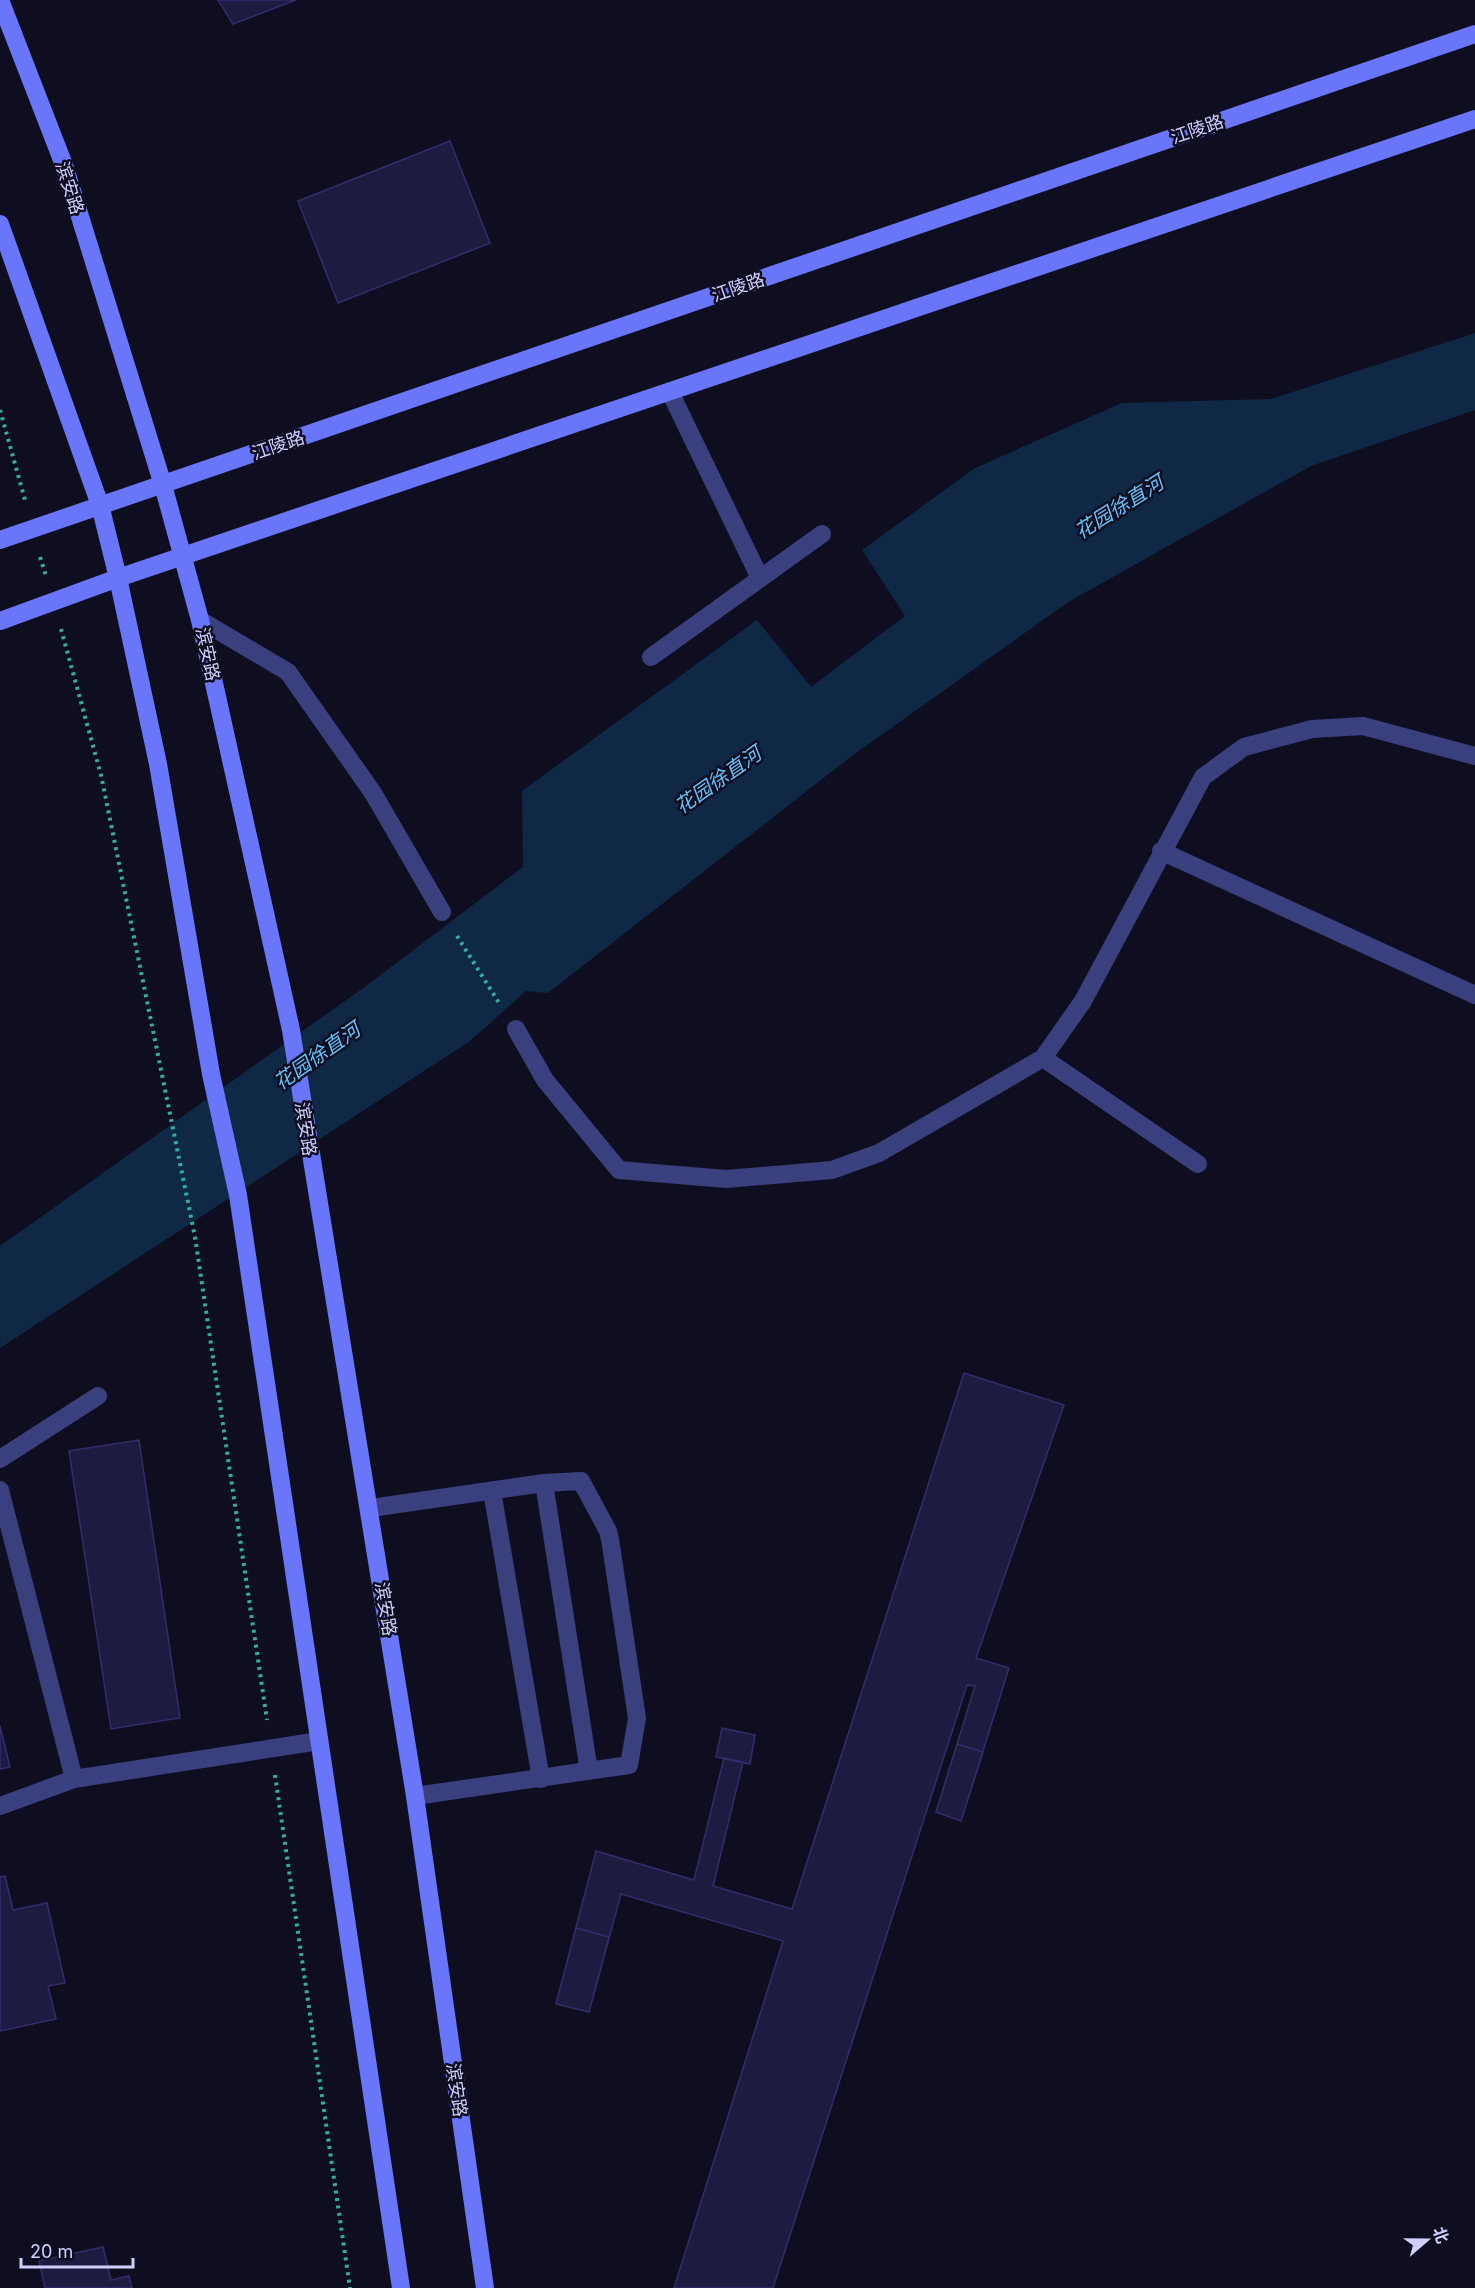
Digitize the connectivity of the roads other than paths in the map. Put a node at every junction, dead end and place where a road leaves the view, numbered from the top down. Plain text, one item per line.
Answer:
1 (0, 0) edge
2 (1475, 34) edge
3 (1475, 120) edge
4 (0, 224) edge
5 (670, 392) junction
6 (164, 485) junction
7 (100, 505) junction
8 (822, 534) dead end
9 (0, 540) edge
10 (182, 557) junction
11 (118, 578) junction
12 (760, 578) junction
13 (200, 620) junction
14 (0, 621) edge
15 (651, 657) dead end
16 (1475, 756) edge
17 (1161, 851) junction
18 (442, 912) road end
19 (1475, 995) edge
20 (516, 1029) road end
21 (1043, 1058) junction
22 (1198, 1164) dead end
23 (98, 1396) dead end
24 (0, 1459) edge
25 (544, 1483) junction
26 (0, 1490) edge
27 (492, 1491) junction
28 (371, 1508) junction
29 (320, 1742) junction
30 (589, 1771) junction
31 (74, 1779) junction
32 (541, 1779) junction
33 (416, 1796) junction
34 (0, 1806) edge
35 (401, 2288) edge
36 (485, 2288) edge

1 - 6 main road, 滨安路
2 - 6 main road, 江陵路
3 - 5 main road
4 - 7 main road
5 - 10 main road
5 - 12 lane
6 - 7 main road, 江陵路
6 - 10 main road, 滨安路
7 - 9 main road, 江陵路
7 - 11 main road
8 - 12 lane
10 - 11 main road
10 - 13 main road, 滨安路
11 - 14 main road
11 - 29 main road
12 - 15 lane
13 - 18 lane
13 - 28 main road, 滨安路
16 - 17 lane
17 - 19 lane
17 - 21 lane
20 - 21 lane
21 - 22 lane
23 - 24 lane
25 - 27 lane
25 - 30 lane
25 - 30 lane
26 - 31 lane
27 - 28 lane
27 - 32 lane
28 - 33 main road, 滨安路
29 - 31 lane
29 - 35 main road
30 - 32 lane
31 - 34 lane
32 - 33 lane
33 - 36 main road, 滨安路

